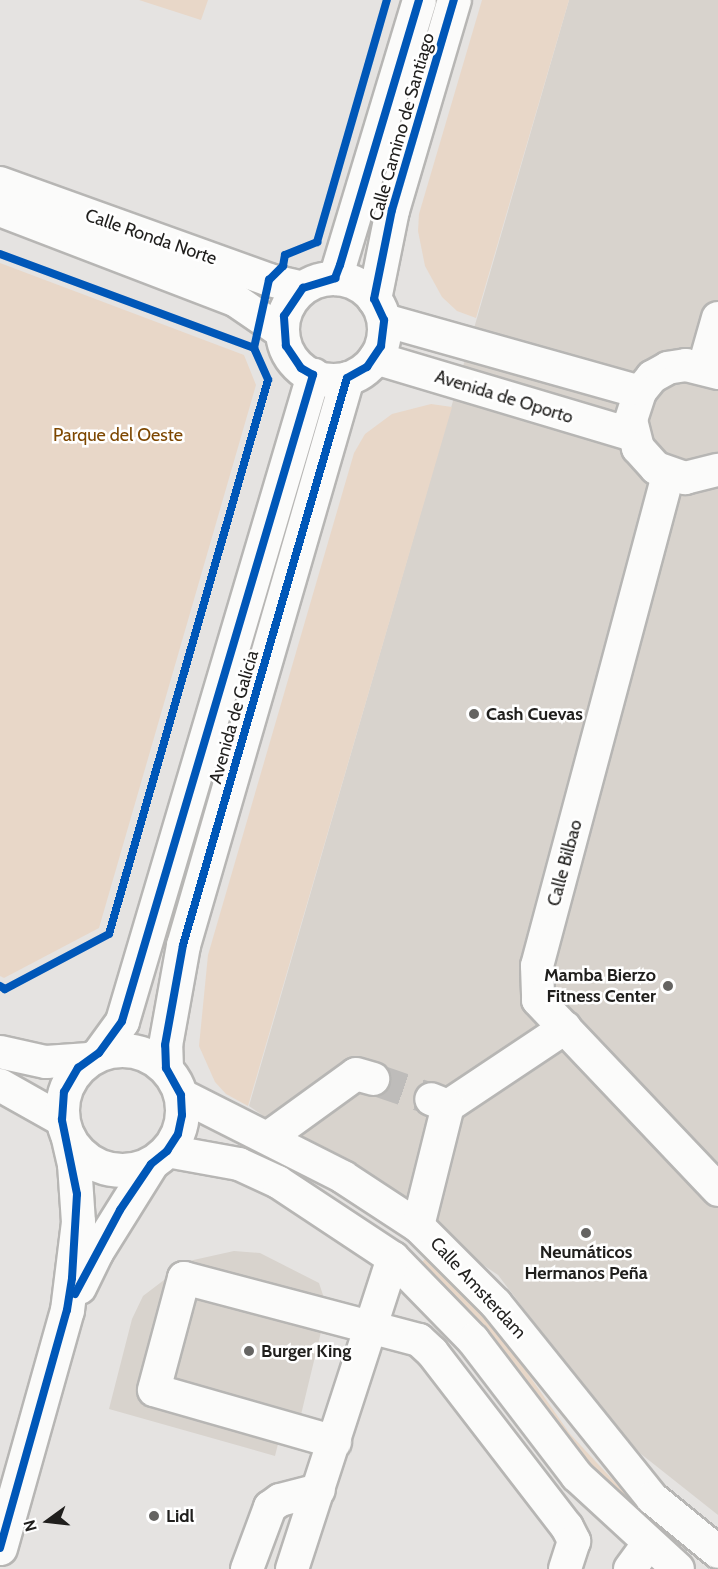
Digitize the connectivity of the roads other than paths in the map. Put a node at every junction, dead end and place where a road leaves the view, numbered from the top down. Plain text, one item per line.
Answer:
1 (419, 0) edge
2 (454, 0) edge
3 (0, 183) edge
4 (0, 210) edge
5 (335, 278) junction
6 (303, 288) junction
7 (379, 309) junction
8 (718, 318) edge
9 (283, 333) junction
10 (375, 358) junction
11 (711, 370) edge
12 (313, 375) junction
13 (346, 378) junction
14 (640, 392) junction
15 (633, 435) junction
16 (718, 470) edge
17 (668, 475) junction
18 (565, 1028) junction
19 (0, 1052) edge
20 (94, 1056) junction
21 (373, 1079) tunnel mouth
22 (173, 1081) junction
23 (0, 1085) edge
24 (65, 1129) junction
25 (269, 1137) junction
26 (159, 1157) junction
27 (718, 1190) edge
28 (418, 1226) junction
29 (393, 1258) junction
30 (67, 1310) junction
31 (373, 1329) junction
32 (335, 1442) junction
33 (319, 1490) junction
34 (649, 1543) junction
35 (0, 1548) edge
36 (718, 1552) edge
37 (247, 1569) edge
38 (292, 1569) edge
39 (565, 1569) edge
40 (630, 1569) edge
41 (678, 1569) edge

1 - 5 main road, Calle Camino de Santiago
2 - 7 main road, Calle Camino de Santiago
3 - 6 street, Calle Ronda Norte
4 - 9 street, Calle Ronda Norte
5 - 6 main road
5 - 7 main road
6 - 9 main road
7 - 10 main road
7 - 14 street
8 - 11 street
9 - 12 main road
10 - 13 main road
10 - 15 street, Avenida de Oporto
11 - 14 street
12 - 13 main road
12 - 20 main road, Avenida de Galicia
13 - 22 main road, Avenida de Galicia
14 - 15 street
15 - 17 street
16 - 17 street
17 - 18 street, Calle Bilbao
18 - 27 street, Calle Bilbao
18 - 28 street
19 - 20 street
20 - 22 main road
20 - 24 main road
21 - 25 street
22 - 25 street, Calle Amsterdam
22 - 26 main road
23 - 24 street
24 - 26 main road
24 - 30 main road
25 - 28 street, Calle Amsterdam
26 - 29 street
26 - 30 main road
28 - 36 street, Calle Amsterdam
29 - 31 street
29 - 34 street
30 - 35 main road
31 - 32 street
31 - 32 street
31 - 39 street
32 - 33 street
33 - 37 street
33 - 38 street
34 - 40 street
34 - 41 street

